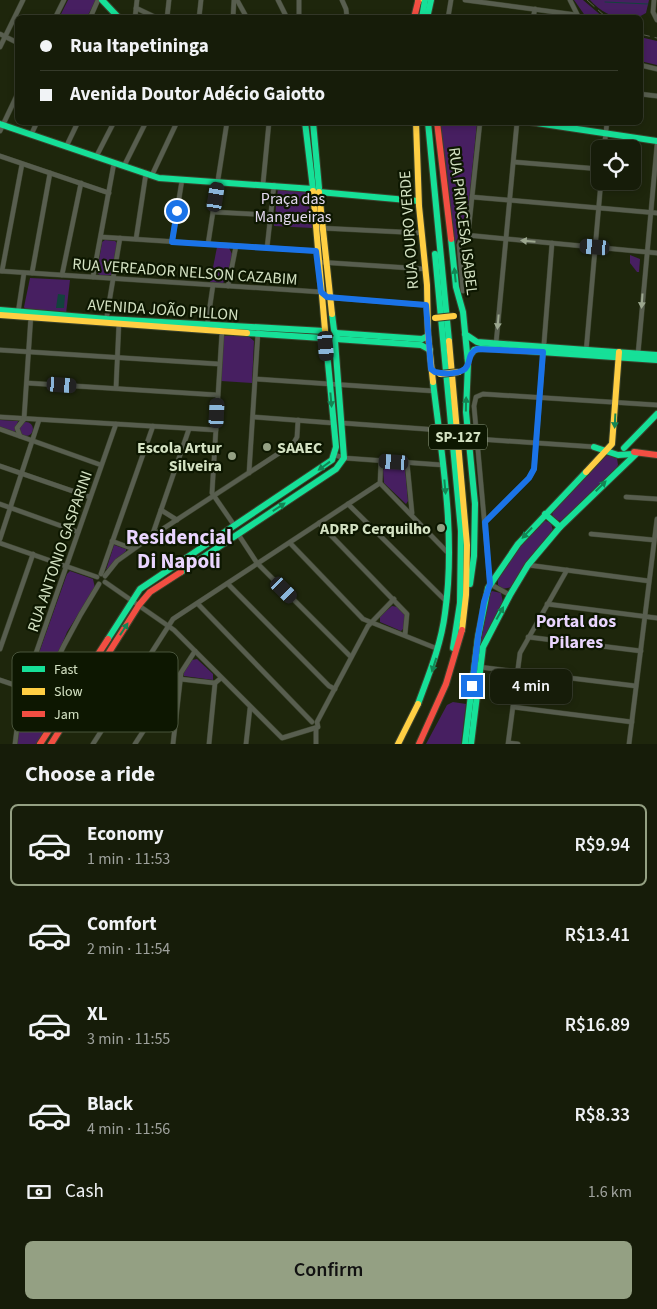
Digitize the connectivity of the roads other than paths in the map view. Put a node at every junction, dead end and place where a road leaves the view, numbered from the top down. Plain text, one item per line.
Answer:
1 (23, 0) edge
2 (64, 0) edge
3 (100, 0) edge
4 (137, 0) edge
5 (169, 0) edge
6 (200, 0) edge
7 (236, 0) edge
8 (278, 0) edge
9 (299, 0) edge
10 (342, 0) edge
11 (425, 0) edge
12 (431, 0) edge
13 (450, 0) edge
14 (465, 0) edge
15 (570, 0) edge
16 (654, 0) edge
17 (418, 1) edge
18 (136, 8) junction
19 (535, 9) junction
20 (16, 15) edge
21 (56, 15) edge
22 (92, 15) edge
23 (116, 15) edge
24 (135, 15) edge
25 (151, 15) edge
26 (167, 15) edge
27 (199, 15) edge
28 (234, 15) edge
29 (245, 15) edge
30 (286, 15) edge
31 (299, 15) edge
32 (347, 15) edge
33 (415, 15) edge
34 (422, 15) edge
35 (429, 15) edge
36 (448, 15) edge
37 (534, 15) edge
38 (568, 15) edge
39 (578, 15) edge
40 (15, 16) edge
41 (657, 20) edge
42 (0, 34) edge
43 (5, 37) junction
44 (15, 42) edge
45 (0, 47) edge
46 (643, 66) edge
47 (657, 69) edge
48 (643, 94) edge
49 (657, 96) edge
50 (15, 98) edge
51 (36, 125) edge
52 (76, 125) edge
53 (112, 125) edge
54 (144, 125) edge
55 (175, 125) edge
56 (227, 125) edge
57 (269, 125) edge
58 (305, 125) edge
59 (313, 125) edge
60 (416, 125) edge
61 (423, 125) edge
62 (428, 125) edge
63 (438, 125) edge
64 (480, 125) edge
65 (518, 125) edge
66 (569, 125) edge
67 (606, 125) edge
68 (0, 127) edge
69 (605, 133) junction
70 (31, 135) junction
71 (605, 140) edge
72 (657, 143) edge
73 (66, 146) junction
74 (0, 156) edge
75 (96, 157) junction
76 (514, 162) junction
77 (114, 163) junction
78 (22, 164) junction
79 (124, 166) junction
80 (591, 168) edge
81 (50, 173) junction
82 (149, 174) junction
83 (182, 180) junction
84 (218, 182) junction
85 (81, 183) junction
86 (263, 184) junction
87 (274, 185) junction
88 (316, 190) junction
89 (600, 190) edge
90 (109, 193) junction
91 (472, 197) junction
92 (510, 200) junction
93 (418, 201) junction
94 (599, 208) junction
95 (213, 212) junction
96 (650, 213) junction
97 (657, 213) edge
98 (271, 215) junction
99 (324, 228) junction
100 (315, 229) junction
101 (421, 233) junction
102 (468, 236) junction
103 (101, 237) junction
104 (120, 238) junction
105 (136, 239) junction
106 (506, 239) junction
107 (172, 242) junction
108 (552, 243) junction
109 (208, 244) junction
110 (236, 246) junction
111 (595, 247) junction
112 (267, 248) junction
113 (316, 251) junction
114 (647, 252) junction
115 (657, 253) edge
116 (318, 262) junction
117 (327, 263) junction
118 (425, 269) junction
119 (1, 271) edge
120 (24, 273) junction
121 (32, 273) junction
122 (62, 275) junction
123 (93, 277) junction
124 (113, 279) junction
125 (214, 286) junction
126 (228, 286) junction
127 (463, 291) dead end
128 (321, 292) junction
129 (330, 298) junction
130 (426, 305) junction
131 (0, 310) edge
132 (0, 314) edge
133 (18, 315) junction
134 (31, 316) junction
135 (106, 321) junction
136 (119, 322) junction
137 (464, 322) junction
138 (427, 324) junction
139 (207, 328) junction
140 (259, 331) junction
141 (222, 332) junction
142 (465, 334) junction
143 (324, 335) junction
144 (335, 336) junction
145 (428, 336) junction
146 (496, 344) junction
147 (0, 350) edge
148 (430, 350) junction
149 (544, 350) junction
150 (29, 352) junction
151 (586, 353) junction
152 (638, 354) junction
153 (618, 355) junction
154 (657, 355) edge
155 (117, 357) junction
156 (657, 360) edge
157 (468, 361) junction
158 (219, 364) junction
159 (431, 369) junction
160 (256, 379) junction
161 (27, 383) junction
162 (330, 384) junction
163 (339, 385) junction
164 (116, 388) junction
165 (434, 391) junction
166 (218, 395) junction
167 (540, 398) junction
168 (616, 403) junction
169 (657, 406) edge
170 (657, 414) edge
171 (0, 417) edge
172 (253, 417) junction
173 (26, 419) junction
174 (39, 420) junction
175 (298, 420) junction
176 (333, 423) junction
177 (342, 423) junction
178 (116, 424) junction
179 (152, 426) junction
180 (189, 428) junction
181 (0, 429) edge
182 (216, 430) junction
183 (439, 430) junction
184 (34, 432) junction
185 (22, 437) junction
186 (478, 438) junction
187 (32, 440) junction
188 (537, 444) junction
189 (625, 446) junction
190 (594, 447) junction
191 (609, 451) junction
192 (637, 453) junction
193 (335, 455) junction
194 (626, 455) junction
195 (657, 455) edge
196 (250, 456) junction
197 (344, 458) junction
198 (598, 460) junction
199 (381, 461) junction
200 (407, 462) junction
201 (101, 465) junction
202 (442, 465) junction
203 (622, 465) junction
204 (0, 466) edge
205 (260, 466) junction
206 (21, 473) junction
207 (249, 473) junction
208 (380, 484) junction
209 (214, 496) junction
210 (90, 497) junction
211 (626, 497) dead end
212 (657, 499) edge
213 (0, 504) edge
214 (348, 504) junction
215 (10, 508) junction
216 (161, 510) junction
217 (412, 514) junction
218 (545, 514) junction
219 (245, 518) junction
220 (177, 520) junction
221 (657, 520) edge
222 (485, 522) junction
223 (319, 523) junction
224 (234, 526) junction
225 (250, 526) junction
226 (560, 527) junction
227 (78, 532) junction
228 (224, 532) junction
229 (238, 534) junction
230 (591, 534) dead end
231 (152, 536) junction
232 (0, 539) edge
233 (229, 540) junction
234 (654, 540) junction
235 (112, 541) junction
236 (290, 542) junction
237 (0, 543) edge
238 (134, 549) junction
239 (32, 554) junction
240 (450, 554) junction
241 (257, 564) junction
242 (528, 565) junction
243 (66, 566) junction
244 (567, 570) junction
245 (101, 576) junction
246 (105, 582) junction
247 (649, 582) junction
248 (100, 584) junction
249 (228, 584) junction
250 (490, 584) junction
251 (510, 595) junction
252 (394, 599) junction
253 (131, 600) junction
254 (448, 603) junction
255 (198, 604) junction
256 (547, 604) junction
257 (139, 605) junction
258 (465, 608) junction
259 (645, 616) junction
260 (657, 618) edge
261 (371, 622) junction
262 (168, 626) junction
263 (405, 635) junction
264 (528, 637) junction
265 (438, 649) junction
266 (0, 650) edge
267 (195, 651) junction
268 (641, 651) junction
269 (36, 652) edge
270 (61, 652) edge
271 (98, 652) edge
272 (109, 652) edge
273 (151, 652) edge
274 (351, 657) junction
275 (477, 667) junction
276 (181, 672) junction
277 (518, 672) junction
278 (178, 677) edge
279 (221, 678) junction
280 (180, 679) junction
281 (0, 680) edge
282 (216, 683) junction
283 (12, 684) edge
284 (636, 686) junction
285 (335, 689) junction
286 (178, 696) edge
287 (513, 707) junction
288 (250, 708) junction
289 (314, 722) junction
290 (632, 722) junction
291 (314, 729) junction
292 (47, 732) edge
293 (59, 732) edge
294 (101, 732) edge
295 (281, 741) edge
296 (508, 743) edge
297 (40, 744) edge
298 (51, 744) edge
299 (93, 744) edge
300 (209, 744) edge
301 (246, 744) edge
302 (316, 744) edge
303 (398, 744) edge
304 (413, 744) edge
305 (419, 744) edge
306 (465, 744) edge
307 (471, 744) edge
308 (518, 744) edge
309 (629, 744) edge

1 - 20 street
2 - 21 street
3 - 22 street
3 - 23 main road
4 - 18 street
5 - 26 street
6 - 27 street
7 - 28 street
7 - 29 street
8 - 30 street
9 - 31 street
10 - 32 street
11 - 34 main road
12 - 35 main road
13 - 36 street
14 - 19 street
15 - 39 street
16 - 41 street
17 - 33 main road
18 - 24 street
18 - 25 street
19 - 37 street
19 - 38 street
40 - 43 street
42 - 43 street
43 - 44 street
43 - 45 street
46 - 47 street
48 - 49 street
50 - 68 street
51 - 70 street
52 - 73 street
53 - 75 street
54 - 79 street
55 - 82 street
56 - 84 street
57 - 86 street
58 - 88 main road
59 - 88 main road
60 - 93 main road, RUA OURO VERDE
61 - 304 main road, SP-127
62 - 258 main road, SP-127
137 -> 63 main road, RUA PRINCESA ISABEL
64 - 91 street
65 - 76 street
66 - 69 main road
67 - 69 street
68 - 70 main road
69 - 71 street
69 - 72 main road
70 - 73 main road
72 - 96 street
73 - 75 main road
74 - 78 street
75 - 77 main road
76 - 80 street
76 - 92 street
77 - 79 main road
77 - 90 street
78 - 81 street
78 - 119 street
79 - 82 main road
81 - 85 street
81 - 121 street
82 - 83 main road
82 - 105 street
83 - 84 main road
83 - 107 street
84 - 86 main road
84 - 95 street
85 - 90 street
85 - 122 street
86 - 87 main road
87 - 88 main road
87 - 98 street
88 - 93 main road
88 - 99 main road
88 - 100 main road
89 - 94 street
90 - 103 street
91 - 92 street
91 - 102 street
92 - 94 street
92 - 106 street
93 - 101 main road, RUA OURO VERDE
94 - 96 street
94 - 111 street
95 - 98 street
95 - 109 street
96 - 97 street
96 - 114 street
98 - 112 street
99 - 100 street
99 - 101 street
99 - 117 main road
100 - 113 main road
101 - 118 main road, RUA OURO VERDE
102 - 106 street
102 - 127 street, RUA PRINCESA ISABEL
103 - 104 street
103 - 123 street
104 - 105 street
104 - 124 street
105 - 107 street
108 -> 106 street
106 -> 146 street
107 - 109 street
108 - 111 street
108 - 149 street
109 - 110 street
110 - 112 street
110 - 126 street
111 - 114 street
111 - 151 street
112 - 113 street
113 - 116 main road
114 - 115 street
114 -> 152 street
116 - 117 street
116 - 128 main road
117 - 118 street
117 - 129 main road
118 - 130 main road, RUA OURO VERDE
119 - 120 street, RUA VEREADOR NELSON CAZABIM
120 - 121 street, RUA VEREADOR NELSON CAZABIM
120 - 133 street
121 - 122 street, RUA VEREADOR NELSON CAZABIM
122 - 123 street, RUA VEREADOR NELSON CAZABIM
123 - 124 street, RUA VEREADOR NELSON CAZABIM
124 - 125 street, RUA VEREADOR NELSON CAZABIM
124 - 135 street
125 - 126 street, RUA VEREADOR NELSON CAZABIM
125 - 139 street
126 - 128 street, RUA VEREADOR NELSON CAZABIM
128 - 129 street, RUA VEREADOR NELSON CAZABIM
128 - 143 main road
129 - 130 street, RUA VEREADOR NELSON CAZABIM
129 - 144 main road
130 - 138 main road, RUA OURO VERDE
131 - 133 main road, AVENIDA JOÃO PILLON
132 - 133 main road, AVENIDA JOÃO PILLON
133 - 134 main road, AVENIDA JOÃO PILLON
134 - 135 main road, AVENIDA JOÃO PILLON
134 - 150 street
135 - 136 main road, AVENIDA JOÃO PILLON
136 - 139 main road, AVENIDA JOÃO PILLON
136 - 155 street
137 - 138 main road, bridge
137 - 142 main road
138 - 145 main road, RUA OURO VERDE
139 - 140 main road, AVENIDA JOÃO PILLON
139 - 141 main road, AVENIDA JOÃO PILLON
140 - 141 main road, AVENIDA JOÃO PILLON
140 - 143 main road, AVENIDA JOÃO PILLON
140 - 160 street
141 - 158 street
142 - 146 main road
142 - 157 main road
143 - 144 main road
143 - 144 main road
143 - 162 main road
144 - 145 main road
144 - 148 main road
144 - 163 main road
145 - 148 main road
146 - 149 main road
147 - 150 street
148 - 159 main road
149 - 151 main road
149 - 157 main road
149 - 167 street
150 - 155 street
150 - 161 street
151 - 153 main road
152 - 153 main road
152 - 154 main road
153 - 156 main road
153 - 168 main road
155 - 158 street
155 - 164 street
157 - 159 main road, bridge
258 -> 157 main road
158 - 166 street
159 - 165 main road
160 - 162 street
160 - 172 street
161 - 164 street
161 - 173 street
162 - 163 street
162 -> 176 main road
163 - 165 street
163 - 177 main road
164 - 166 street
165 - 183 main road
166 - 182 street
167 - 168 street
167 - 186 street
167 - 188 street
168 - 169 street
168 -> 191 main road
170 - 189 main road
171 - 173 street
172 - 175 street
172 - 196 street
173 - 174 street
173 - 184 street
173 - 185 street
174 - 178 street
174 - 184 street
175 - 176 street
175 - 205 street
176 - 193 main road
177 - 183 street
177 - 197 main road
178 - 179 street
178 - 201 street, RUA ANTONIO GASPARINI
179 - 180 street
179 - 235 street
180 - 182 street
180 - 216 street
181 - 185 street
182 - 209 street
183 - 202 main road
184 - 185 street
184 - 187 street
185 - 187 street
186 - 188 street
186 - 222 street
187 - 201 street
187 - 206 street
188 - 190 street
188 - 222 street
189 - 191 main road
189 - 192 main road
189 - 194 main road
190 - 191 main road
190 - 198 main road
191 - 194 main road
191 - 198 main road
192 - 194 main road
192 - 195 main road
192 - 203 main road
193 - 197 street
193 -> 219 main road
194 - 203 main road
196 - 205 street
196 - 207 street
197 - 199 street
225 -> 197 main road
198 - 218 main road
199 - 200 street
199 - 208 street
200 - 202 street
200 - 217 street
201 - 210 street, RUA ANTONIO GASPARINI
202 -> 240 main road
226 -> 203 main road
204 - 206 street
205 - 207 street
206 - 210 street
206 - 215 street
207 - 209 street
208 - 214 street
208 - 217 street
209 - 220 street
209 - 224 street
210 - 227 street, RUA ANTONIO GASPARINI
211 - 212 street
213 - 215 street
214 - 223 street
214 - 254 street
215 - 227 street
215 - 232 street
216 - 220 street
216 - 231 street
217 - 240 street
218 - 226 main road
218 -> 250 main road
219 - 224 main road
219 - 225 main road
220 - 231 street
221 - 234 street
222 - 250 street
223 - 236 street
223 - 252 street
224 - 228 main road
225 - 229 main road
226 - 242 main road
227 - 243 street, RUA ANTONIO GASPARINI
228 - 233 main road
228 - 253 main road
229 - 233 main road
229 - 241 street
230 - 234 street
231 - 238 street
233 - 257 main road
234 - 247 street
235 - 238 street
235 - 245 street
236 - 241 street
236 - 261 street
237 - 239 street
238 - 245 street
239 - 243 street
239 - 266 street
240 - 254 main road
241 - 249 street
241 - 274 street
242 - 244 street
242 - 251 main road
243 - 245 street
243 - 269 street, RUA ANTONIO GASPARINI
244 - 247 street
244 - 256 street
245 - 246 street
245 - 248 street
246 - 248 street
246 - 253 street
247 - 259 street
248 - 270 street
249 - 255 street
249 - 285 street
250 - 251 street
250 - 275 main road
275 -> 251 main road
252 - 261 street
252 - 263 street
253 - 257 street
253 - 271 main road
254 - 265 main road
255 - 262 street
255 - 289 street
256 - 259 street
256 - 264 street
257 - 262 street
272 -> 257 main road
258 - 305 main road, SP-127
259 - 260 street
259 - 268 street
261 - 263 street
261 - 274 street
262 - 267 street
262 - 273 street
263 - 265 street
264 - 268 street
264 - 277 street
265 -> 303 main road
267 - 276 street
267 - 279 street
268 - 284 street
274 - 285 street
275 - 277 street
275 - 306 main road
275 - 307 main road
276 - 278 street
276 - 280 street
277 - 284 street
277 - 287 street
279 - 282 street
279 - 288 street
280 - 282 street
280 - 286 street
281 - 283 street
282 - 300 street
284 - 290 street
285 - 289 street
287 - 290 street
287 - 296 street
288 - 295 street
288 - 301 street
289 - 291 street
290 - 309 street
291 - 295 street
291 - 302 street
292 - 297 main road
298 -> 293 main road
294 - 299 street
296 - 308 street

